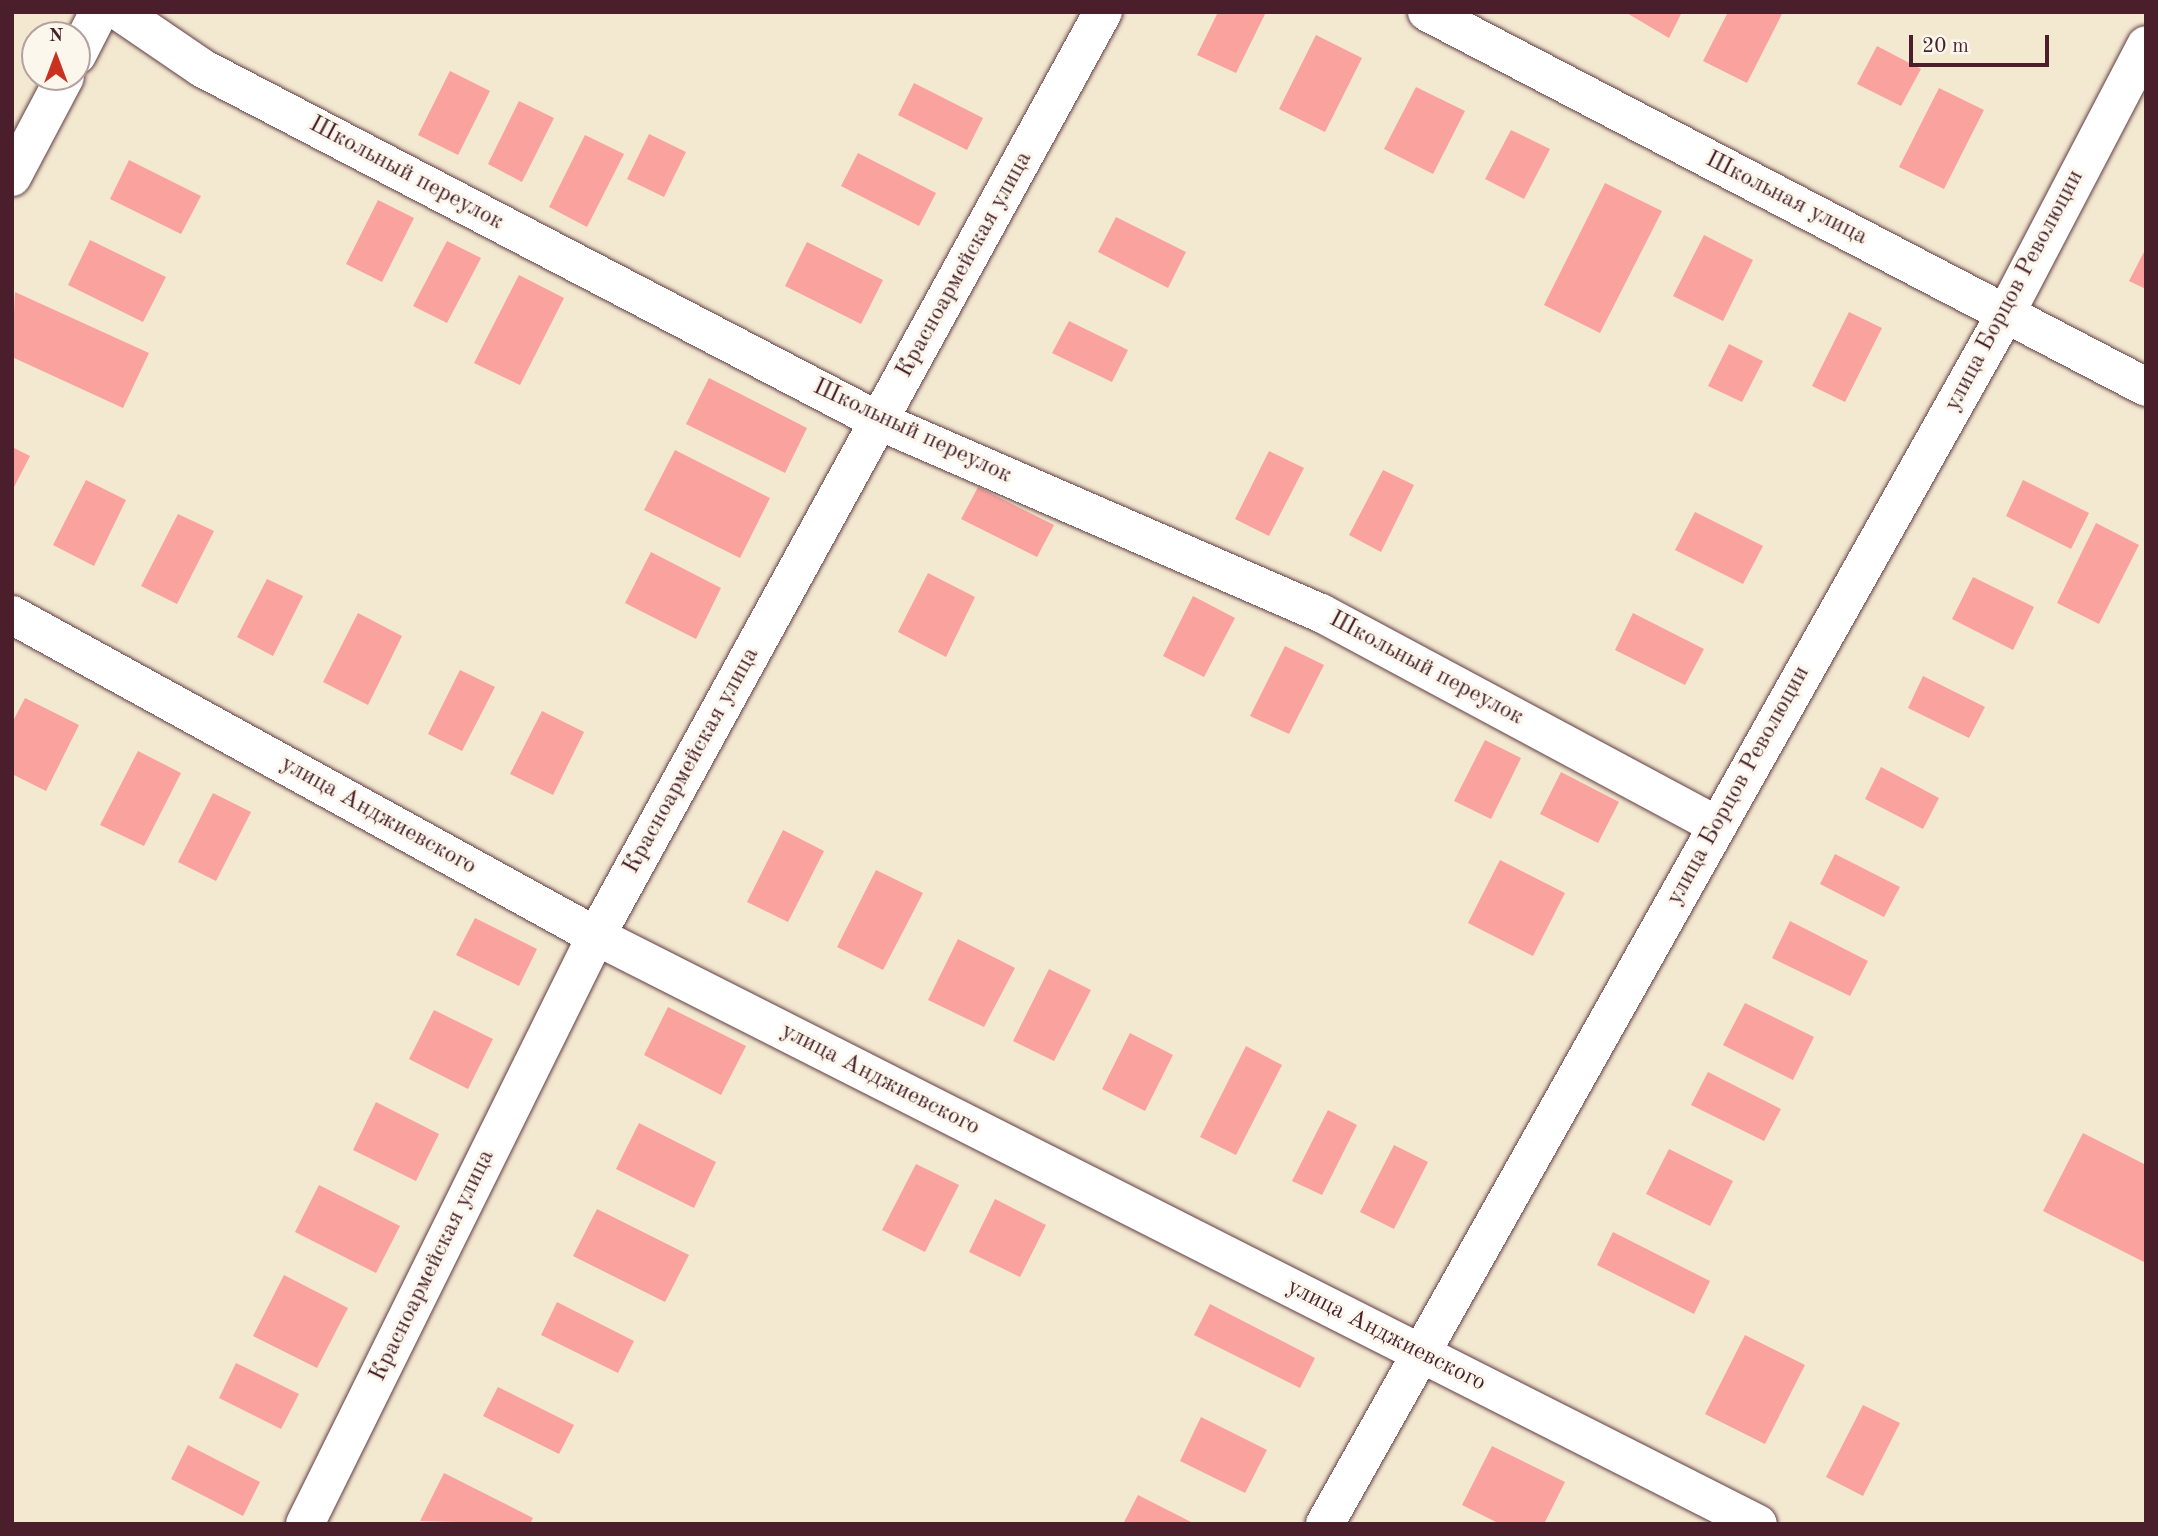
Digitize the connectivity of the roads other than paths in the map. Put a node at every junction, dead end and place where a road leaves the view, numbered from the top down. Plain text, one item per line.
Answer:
1 (99, 12) edge
2 (120, 12) edge
3 (1103, 12) edge
4 (1427, 12) edge
5 (91, 28) edge
6 (2146, 45) edge
7 (58, 91) edge
8 (12, 177) edge
9 (2006, 313) junction
10 (2146, 387) edge
11 (879, 421) junction
12 (12, 615) edge
13 (1717, 825) junction
14 (596, 936) junction
15 (1419, 1352) junction
16 (305, 1524) edge
17 (1325, 1524) edge
18 (1758, 1524) edge

1 - 5 street
2 - 11 street, Школьный переулок
3 - 11 street, Красноармейская улица
4 - 9 street, Школьная улица
6 - 9 street, улица Борцов Революции
7 - 8 street
9 - 10 street, Школьная улица
9 - 13 street, улица Борцов Революции
11 - 13 street, Школьный переулок
11 - 14 street, Красноармейская улица
12 - 14 street, улица Анджиевского
13 - 15 street, улица Борцов Революции
14 - 15 street, улица Анджиевского
14 - 16 street, Красноармейская улица
15 - 17 street, улица Борцов Революции
15 - 18 street, улица Анджиевского

